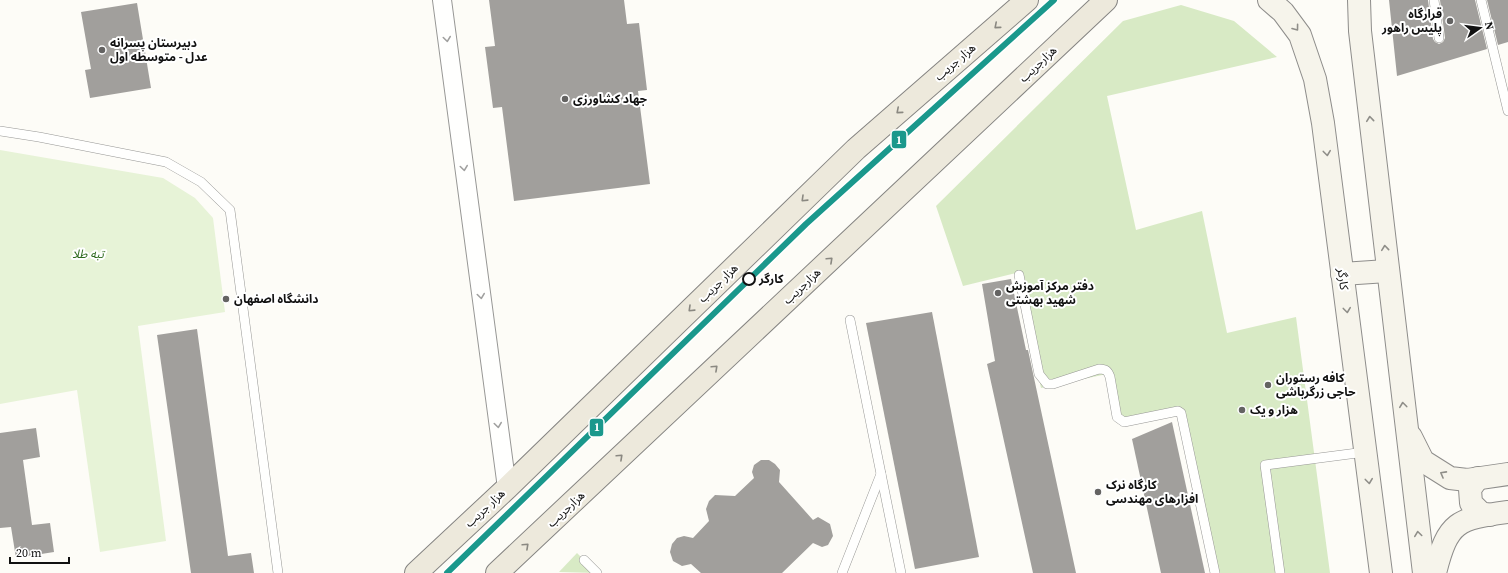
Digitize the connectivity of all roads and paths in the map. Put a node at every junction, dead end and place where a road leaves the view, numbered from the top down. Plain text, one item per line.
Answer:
1 (442, 0) edge
2 (1027, 0) edge
3 (1106, 0) edge
4 (1269, 0) edge
5 (1359, 0) edge
6 (1434, 0) edge
7 (1481, 0) edge
8 (1439, 38) dead end
9 (1508, 111) edge
10 (0, 131) edge
11 (1387, 271) junction
12 (1342, 274) junction
13 (1019, 275) dead end
14 (850, 320) dead end
15 (1406, 427) junction
16 (1365, 452) junction
17 (881, 474) junction
18 (1508, 474) edge
19 (1478, 478) junction
20 (507, 488) junction
21 (1499, 514) edge
22 (584, 560) dead end
23 (278, 573) edge
24 (416, 573) edge
25 (497, 573) edge
26 (597, 573) edge
27 (842, 573) edge
28 (901, 573) edge
29 (1215, 573) edge
30 (1280, 573) edge
31 (1381, 573) edge
32 (1424, 573) edge
33 (1435, 573) edge

1 -> 20 street
2 -> 20 main road, هزار جریب
25 -> 3 main road, هزارجریب
4 -> 12 main road, کارگر
11 -> 5 main road
6 - 8 lane
7 - 9 lane
10 - 23 lane
11 - 12 main road
15 -> 11 main road
12 -> 16 main road, کارگر
13 - 29 lane
14 - 17 lane
19 -> 15 main road
32 -> 15 main road
16 - 30 lane
16 -> 31 main road, کارگر
17 - 27 lane
17 - 28 lane
18 - 19 main road
19 - 21 main road
20 - 24 main road, هزار جریب
21 - 33 main road
22 - 26 lane

